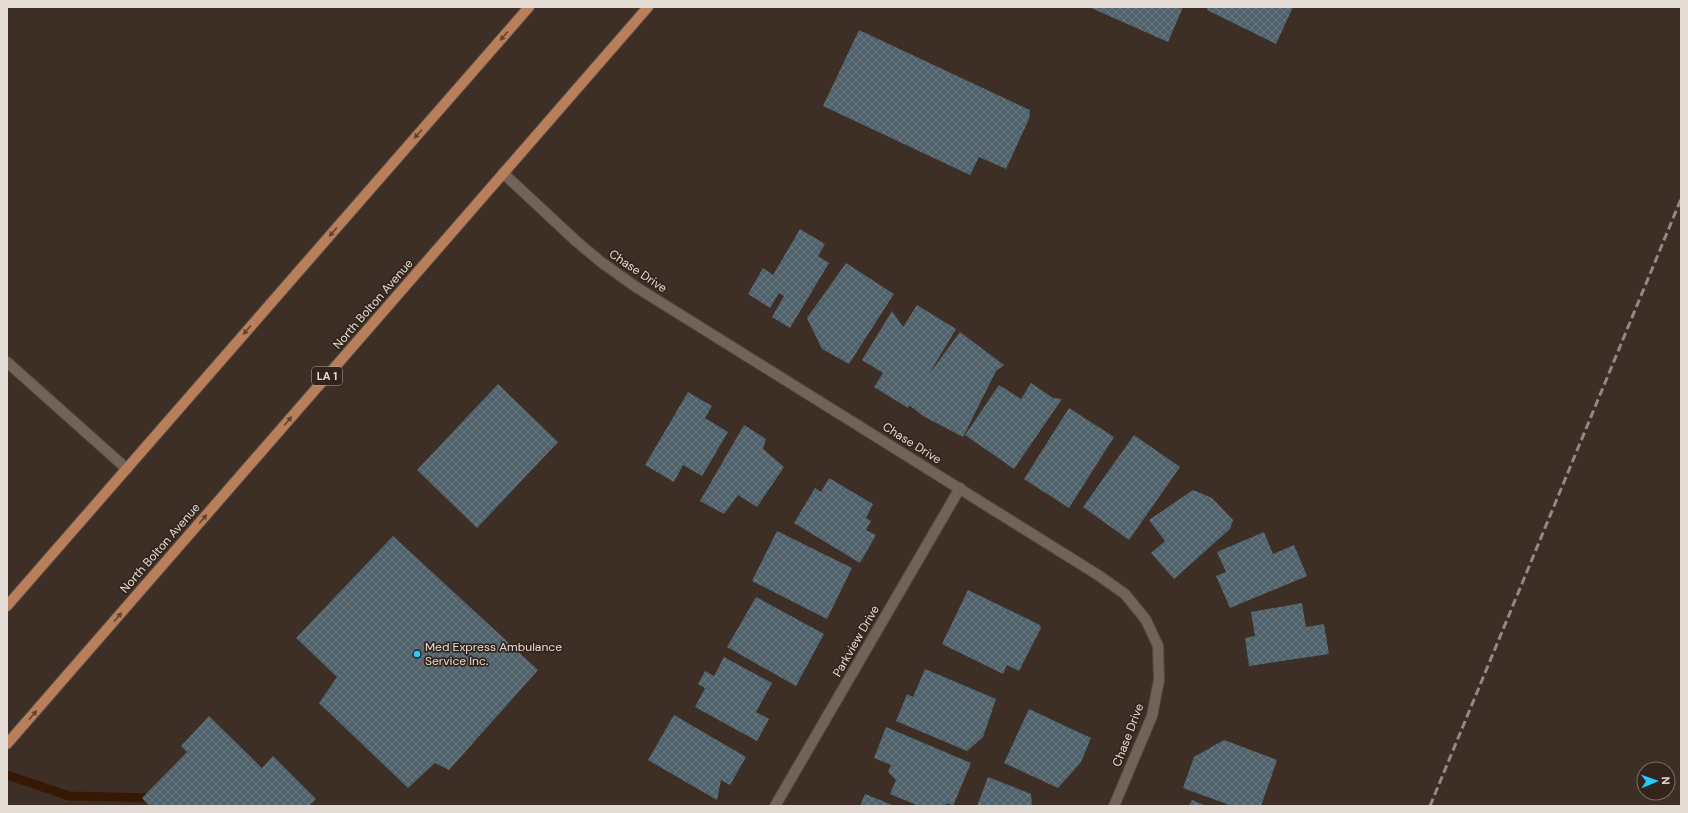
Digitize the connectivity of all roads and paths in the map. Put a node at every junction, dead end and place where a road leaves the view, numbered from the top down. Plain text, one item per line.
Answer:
1 (529, 7) edge
2 (648, 7) edge
3 (504, 173) junction
4 (7, 362) edge
5 (127, 469) junction
6 (960, 488) junction
7 (7, 606) edge
8 (7, 744) edge
9 (775, 806) edge
10 (1114, 806) edge

1 -> 5 main road
2 - 3 main road, North Bolton Avenue / LA 1
3 - 6 street, Chase Drive
8 -> 3 main road, North Bolton Avenue / LA 1
4 - 5 street
5 - 7 main road
6 - 9 street, Parkview Drive
6 - 10 street, Chase Drive

